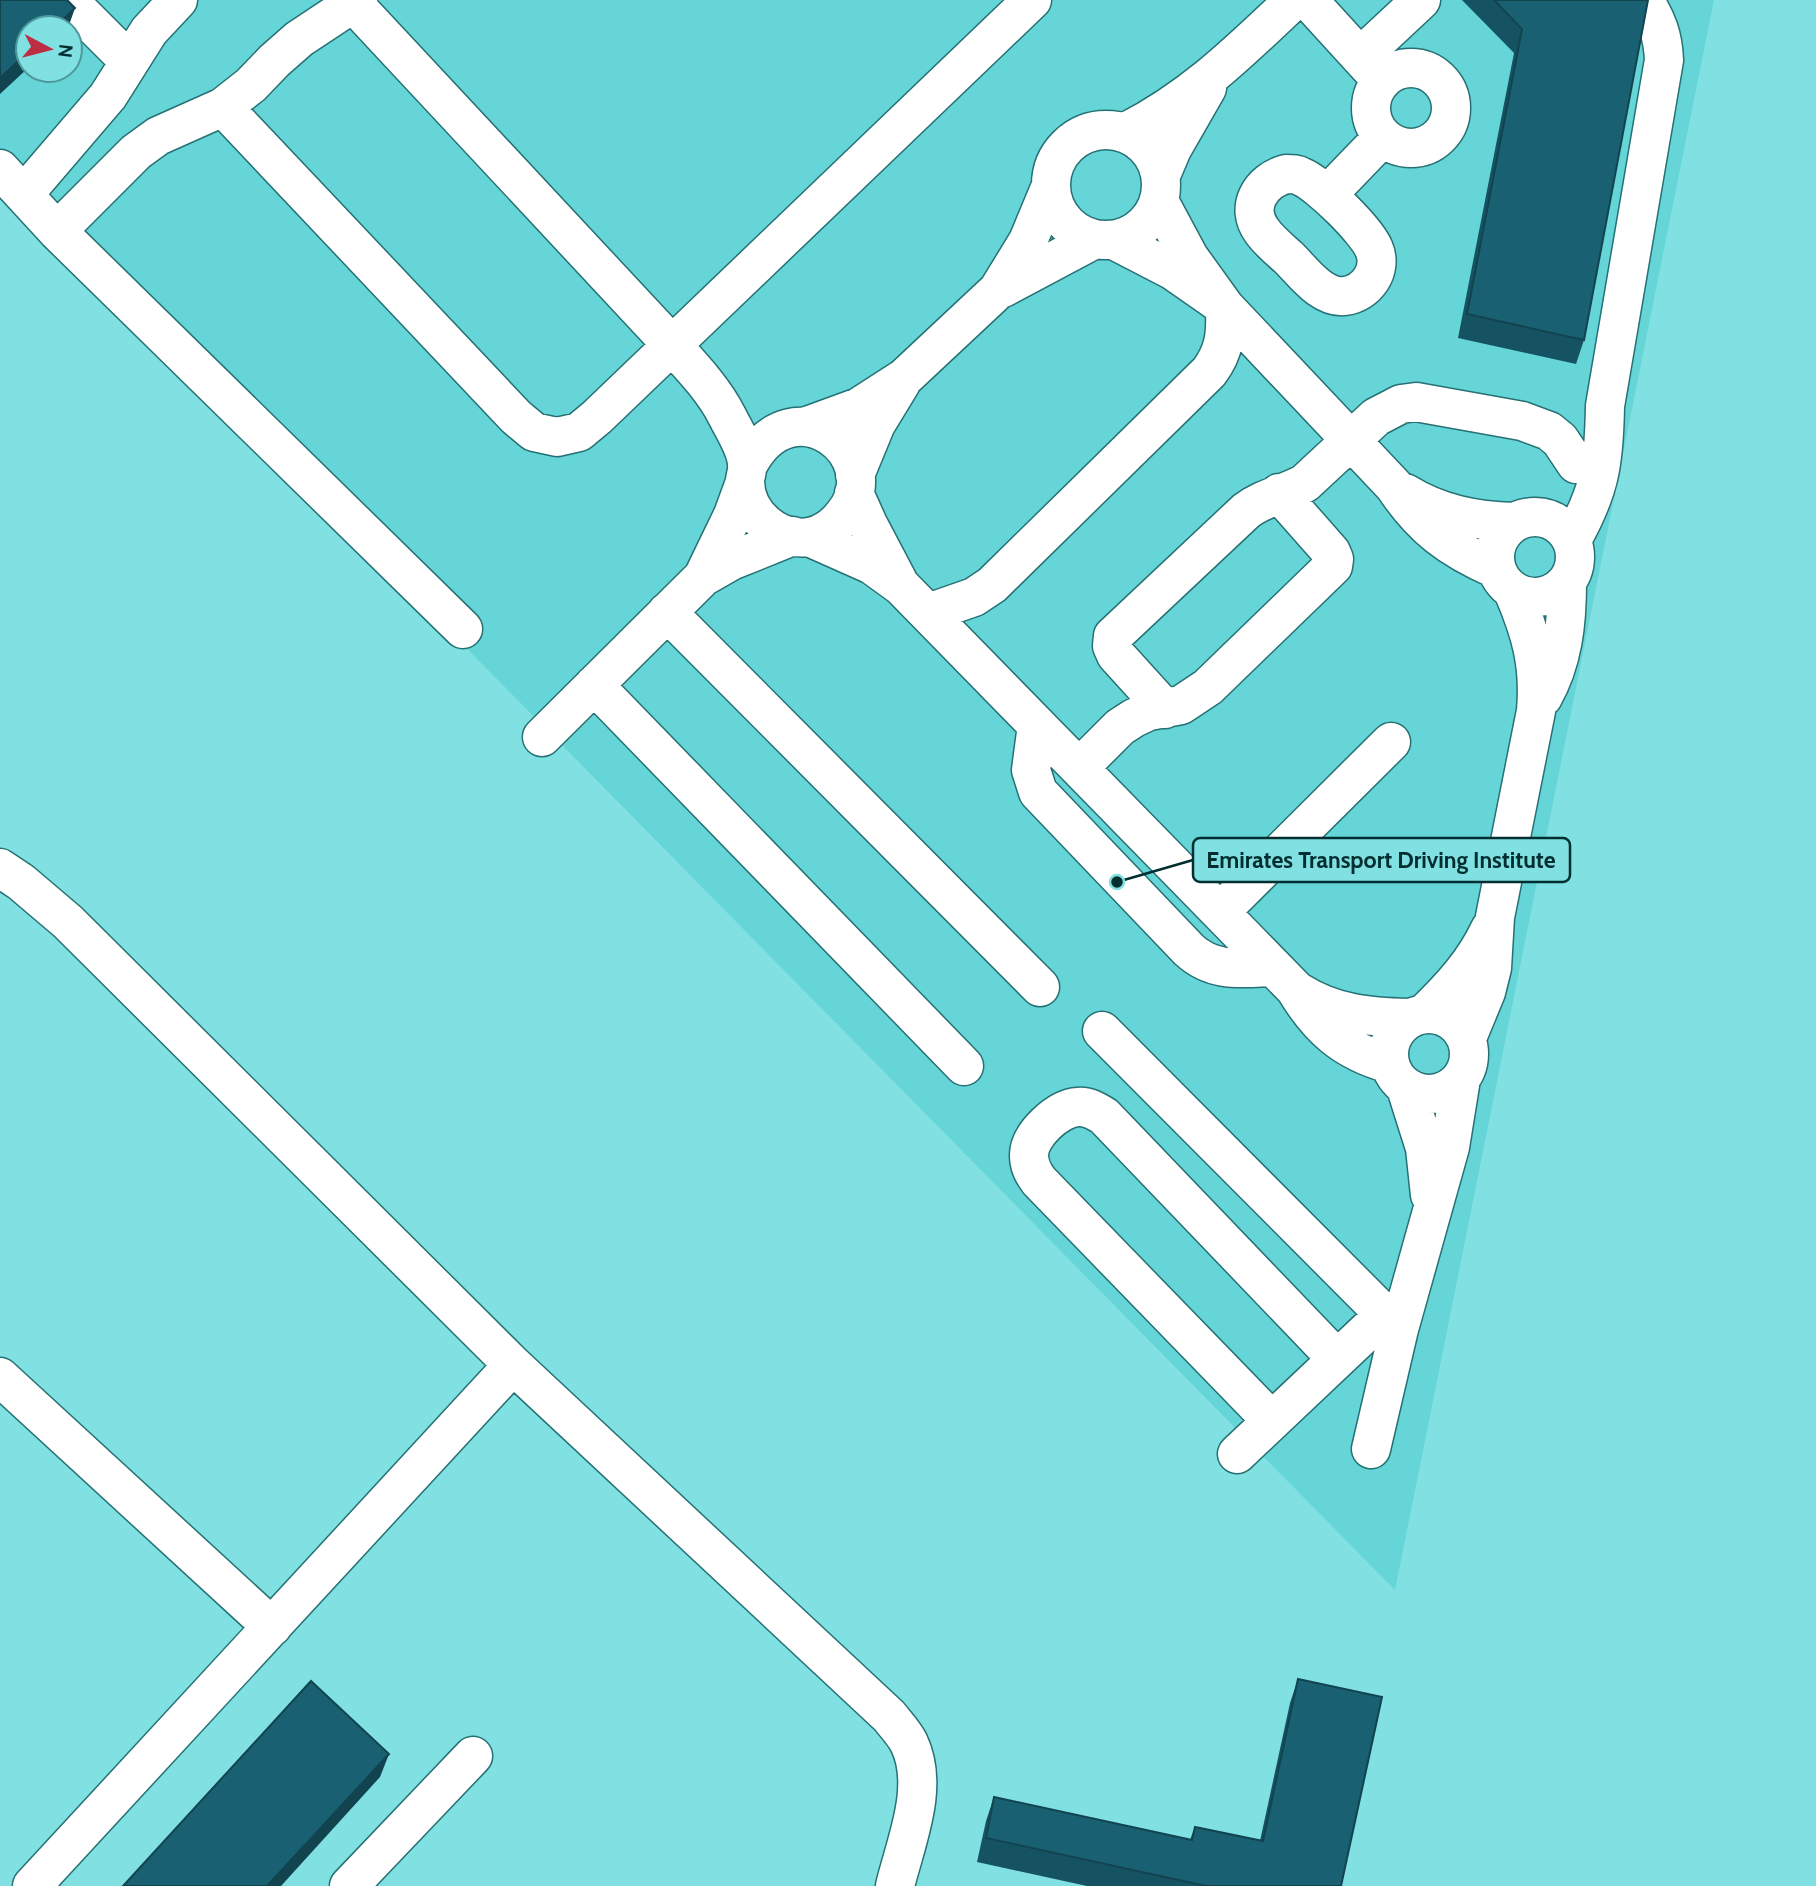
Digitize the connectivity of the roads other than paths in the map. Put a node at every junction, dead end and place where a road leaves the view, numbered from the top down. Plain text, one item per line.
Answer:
1 (68, 0) edge
2 (178, 0) edge
3 (1032, 0) edge
4 (1294, 0) edge
5 (1308, 0) edge
6 (1421, 0) edge
7 (1644, 0) edge
8 (356, 1) edge
9 (129, 61) junction
10 (1371, 69) junction
11 (1216, 74) junction
12 (223, 107) junction
13 (1126, 132) junction
14 (1383, 137) junction
15 (12, 181) edge
16 (1051, 188) junction
17 (1160, 188) junction
18 (1328, 195) dead end
19 (57, 231) junction
20 (1104, 240) junction
21 (998, 290) junction
22 (1225, 307) junction
23 (683, 357) junction
24 (904, 378) junction
25 (1605, 406) junction
26 (798, 427) junction
27 (1351, 441) junction
28 (1576, 464) junction
29 (746, 473) junction
30 (855, 484) junction
31 (1395, 486) junction
32 (1279, 494) junction
33 (1525, 519) junction
34 (801, 537) junction
35 (1572, 540) junction
36 (703, 577) junction
37 (1504, 580) junction
38 (1567, 583) junction
39 (901, 586) junction
40 (667, 612) junction
41 (929, 613) junction
42 (463, 629) dead end
43 (594, 685) junction
44 (1165, 709) junction
45 (1536, 711) junction
46 (1037, 725) junction
47 (542, 737) dead end
48 (1391, 742) dead end
49 (1079, 768) junction
50 (0, 867) edge
51 (1220, 912) junction
52 (1495, 917) junction
53 (1284, 978) junction
54 (1040, 987) dead end
55 (1416, 1016) junction
56 (1102, 1031) dead end
57 (1467, 1038) junction
58 (964, 1066) dead end
59 (1398, 1076) junction
60 (1461, 1079) junction
61 (1430, 1211) junction
62 (1391, 1322) junction
63 (1337, 1359) junction
64 (513, 1365) junction
65 (0, 1377) edge
66 (1272, 1421) junction
67 (1371, 1449) dead end
68 (1237, 1454) dead end
69 (272, 1627) junction
70 (473, 1756) dead end
71 (33, 1886) edge
72 (349, 1886) edge
73 (895, 1886) edge

1 - 9 lane
2 - 9 lane
3 - 23 lane
4 - 11 lane
5 - 10 lane
6 - 10 lane
7 - 25 lane
8 - 12 lane
8 - 23 lane
9 - 15 lane
10 - 14 lane
10 - 14 lane
11 - 13 lane
11 - 17 lane
12 - 19 lane
12 - 23 lane
13 - 16 lane
13 - 17 lane
14 - 18 lane
15 - 19 lane
16 - 20 lane
16 - 21 lane
17 - 20 lane
17 - 22 lane
19 - 42 lane
20 - 21 lane
20 - 22 lane
21 - 24 lane
22 - 27 lane
22 - 41 lane
23 - 26 lane
23 - 29 lane
24 - 26 lane
24 - 30 lane
25 - 28 lane
25 - 35 lane
26 - 29 lane
26 - 30 lane
27 - 28 lane
27 - 31 lane
27 - 32 lane
28 - 33 lane
29 - 34 lane
29 - 36 lane
30 - 34 lane
30 - 39 lane
31 - 33 lane
31 - 37 lane
32 - 44 lane
32 - 44 lane
33 - 35 lane
33 - 37 lane
34 - 36 lane
34 - 39 lane
35 - 38 lane
36 - 40 lane
37 - 38 lane
37 - 45 lane
38 - 45 lane
39 - 41 lane
40 - 43 lane
40 - 54 lane
41 - 46 lane
43 - 47 lane
43 - 58 lane
44 - 49 lane
45 - 52 lane
46 - 49 lane
46 - 53 lane
48 - 51 lane
49 - 51 lane
50 - 64 lane
51 - 53 lane
52 - 55 lane
52 - 57 lane
53 - 55 lane
53 - 59 lane
55 - 57 lane
55 - 59 lane
56 - 62 lane
57 - 60 lane
59 - 60 lane
59 - 61 lane
60 - 61 lane
61 - 62 lane
62 - 63 lane
62 - 67 lane
63 - 66 lane
63 - 66 lane
64 - 69 lane
64 - 73 lane
65 - 69 lane
66 - 68 lane
69 - 71 lane
70 - 72 lane

